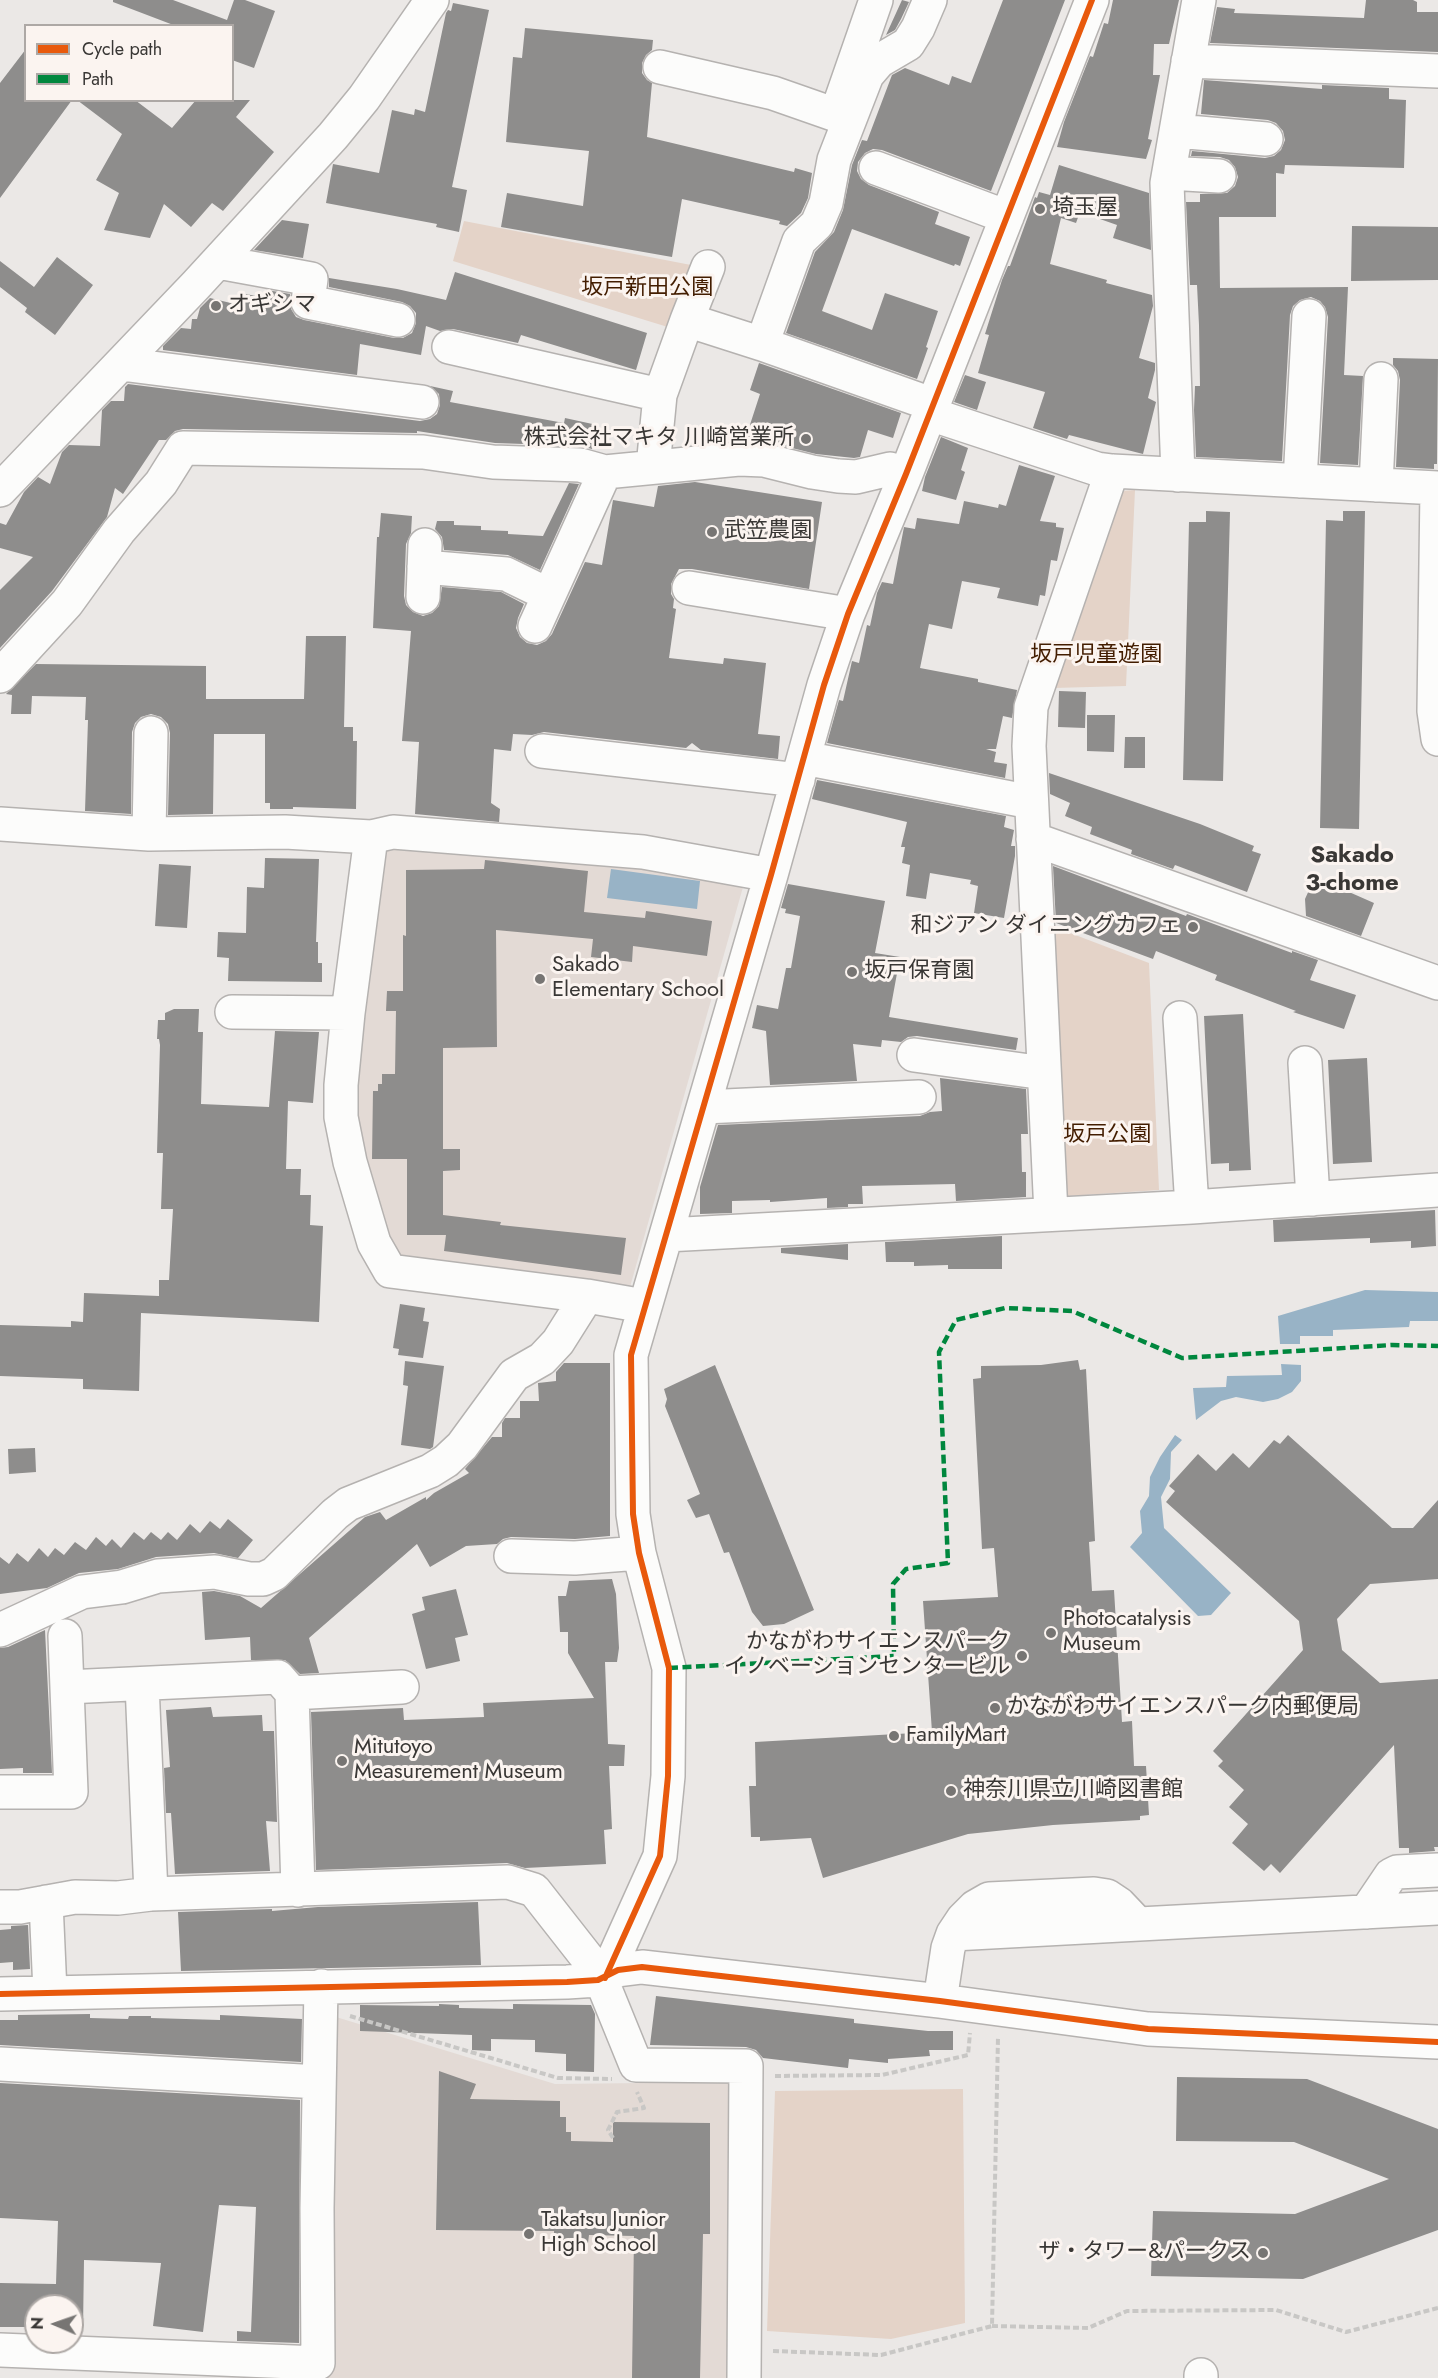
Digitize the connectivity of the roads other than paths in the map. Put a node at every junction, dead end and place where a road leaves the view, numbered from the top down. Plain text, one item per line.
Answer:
1 (432, 0) edge
2 (876, 0) edge
3 (930, 0) edge
4 (1092, 0) edge
5 (1199, 0) edge
6 (1188, 61) junction
7 (660, 67) dead end
8 (1438, 71) edge
9 (1177, 131) junction
10 (1266, 139) dead end
11 (876, 168) dead end
12 (1169, 172) junction
13 (1219, 176) dead end
14 (1007, 217) junction
15 (218, 262) junction
16 (708, 267) dead end
17 (1309, 316) dead end
18 (398, 320) dead end
19 (687, 320) junction
20 (762, 344) junction
21 (449, 347) dead end
22 (121, 364) junction
23 (1381, 379) dead end
24 (660, 395) junction
25 (422, 402) dead end
26 (932, 410) junction
27 (653, 467) junction
28 (1112, 471) junction
29 (605, 472) junction
30 (906, 474) junction
31 (1178, 475) junction
32 (1300, 481) junction
33 (1376, 485) junction
34 (1438, 488) edge
35 (0, 490) edge
36 (424, 570) dead end
37 (689, 588) dead end
38 (549, 595) junction
39 (848, 614) junction
40 (535, 626) dead end
41 (0, 676) edge
42 (151, 733) dead end
43 (1438, 740) edge
44 (542, 751) dead end
45 (801, 769) junction
46 (1031, 802) junction
47 (0, 824) edge
48 (149, 834) junction
49 (371, 837) junction
50 (1033, 839) junction
51 (771, 875) junction
52 (1438, 983) edge
53 (232, 1012) dead end
54 (348, 1013) junction
55 (1180, 1018) dead end
56 (914, 1055) dead end
57 (1305, 1063) dead end
58 (1044, 1073) junction
59 (919, 1097) dead end
60 (704, 1107) junction
61 (1438, 1190) edge
62 (1313, 1199) junction
63 (1192, 1207) junction
64 (1051, 1214) junction
65 (666, 1235) junction
66 (587, 1296) junction
67 (644, 1306) junction
68 (639, 1554) junction
69 (511, 1556) dead end
70 (0, 1630) edge
71 (65, 1636) dead end
72 (142, 1684) junction
73 (67, 1687) junction
74 (402, 1687) dead end
75 (292, 1693) junction
76 (0, 1792) edge
77 (1438, 1870) edge
78 (298, 1890) junction
79 (151, 1894) junction
80 (46, 1902) junction
81 (0, 1907) edge
82 (1438, 1908) edge
83 (1366, 1912) junction
84 (603, 1978) junction
85 (50, 1992) junction
86 (0, 1994) edge
87 (321, 1997) junction
88 (940, 2001) junction
89 (1438, 2042) edge
90 (0, 2064) edge
91 (319, 2082) junction
92 (0, 2350) edge
93 (270, 2369) edge
94 (744, 2378) edge

1 - 15 street
2 - 7 street
3 - 20 street
4 - 14 street
5 - 6 street
6 - 8 street
6 - 9 street
9 - 10 street
9 - 12 street
11 - 14 street
12 - 13 street
12 - 31 street
14 - 26 street
15 - 18 street
15 - 22 street
16 - 19 street
17 - 32 street
19 - 20 street
19 - 24 street
20 - 26 street
21 - 24 street
22 - 25 street
22 - 35 street
23 - 33 street
24 - 27 street
26 - 28 street
26 - 30 street
27 - 29 street
27 - 30 street
28 - 31 street
28 - 46 street
29 - 38 street
29 - 41 street
30 - 39 street
31 - 32 street
32 - 33 street
33 - 34 street
34 - 43 street
36 - 38 street
37 - 39 street
38 - 40 street
39 - 45 street
42 - 48 street
44 - 45 street
45 - 46 street
45 - 51 street
46 - 50 street
47 - 48 street
48 - 49 street
49 - 51 street
49 - 54 street
50 - 52 street
50 - 58 street
51 - 60 street
53 - 54 street
54 - 66 street
55 - 63 street
56 - 58 street
57 - 62 street
58 - 64 street
59 - 60 street
60 - 65 street
61 - 62 street
62 - 63 street
63 - 64 street
64 - 65 street
65 - 67 street
66 - 67 street
66 - 70 street
67 - 68 street
68 - 69 street
68 - 84 street
71 - 73 street
72 - 73 street
72 - 75 street
72 - 79 street
73 - 76 street
74 - 75 street
75 - 78 street
77 - 83 street
78 - 79 street
78 - 84 street
79 - 80 street
80 - 81 street
80 - 85 street
82 - 83 street
83 - 88 street
84 - 87 street
84 - 88 street
84 - 94 street
85 - 86 street
85 - 87 street
87 - 91 street
88 - 89 street
90 - 91 street
91 - 93 street
92 - 93 street

